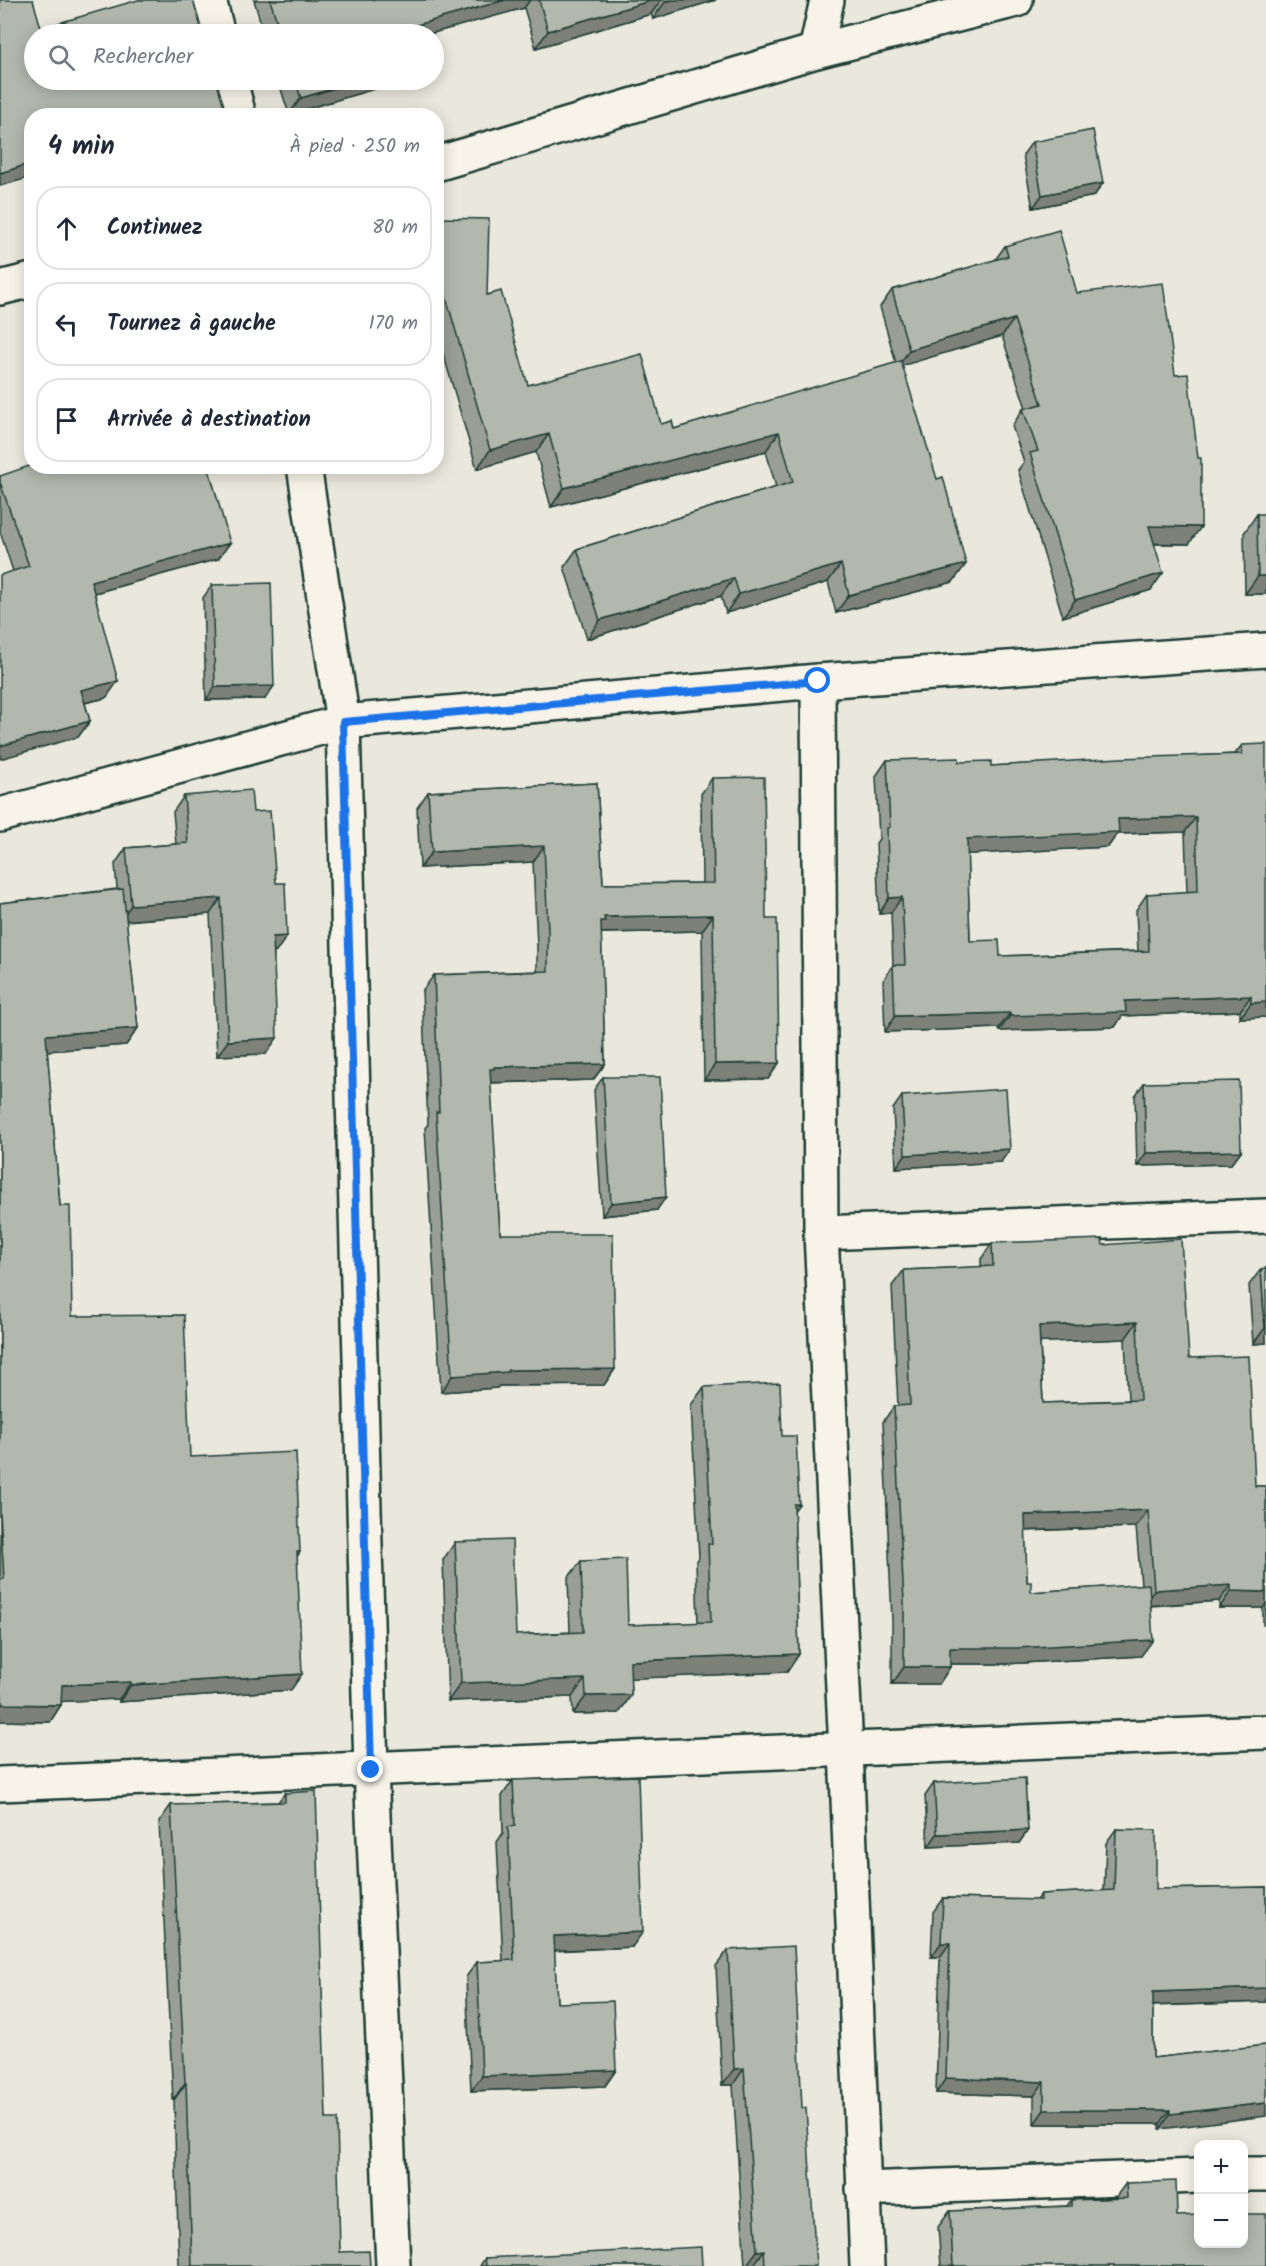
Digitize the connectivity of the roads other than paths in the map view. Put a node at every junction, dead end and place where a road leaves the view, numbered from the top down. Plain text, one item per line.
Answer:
1 (209, 0) edge
2 (827, 0) edge
3 (1016, 0) edge
4 (215, 24) edge
5 (816, 51) junction
6 (232, 90) edge
7 (237, 108) edge
8 (444, 162) edge
9 (24, 282) edge
10 (0, 288) edge
11 (305, 474) edge
12 (1266, 650) edge
13 (818, 681) junction
14 (343, 722) junction
15 (0, 815) edge
16 (1266, 1216) edge
17 (822, 1233) junction
18 (1266, 1732) edge
19 (846, 1750) junction
20 (371, 1770) junction
21 (0, 1784) edge
22 (1248, 2174) edge
23 (1266, 2174) edge
24 (1194, 2176) edge
25 (863, 2189) junction
26 (393, 2266) edge
27 (867, 2266) edge

1 - 4 street
2 - 5 street
3 - 5 street
5 - 8 street
6 - 7 street
9 - 10 street
11 - 14 street
12 - 13 street
13 - 14 street
13 - 17 street
14 - 15 street
14 - 20 street
16 - 17 street
17 - 19 street
18 - 19 street
19 - 20 street
19 - 25 street
20 - 21 street
20 - 26 street
22 - 23 street
24 - 25 street
25 - 27 street

